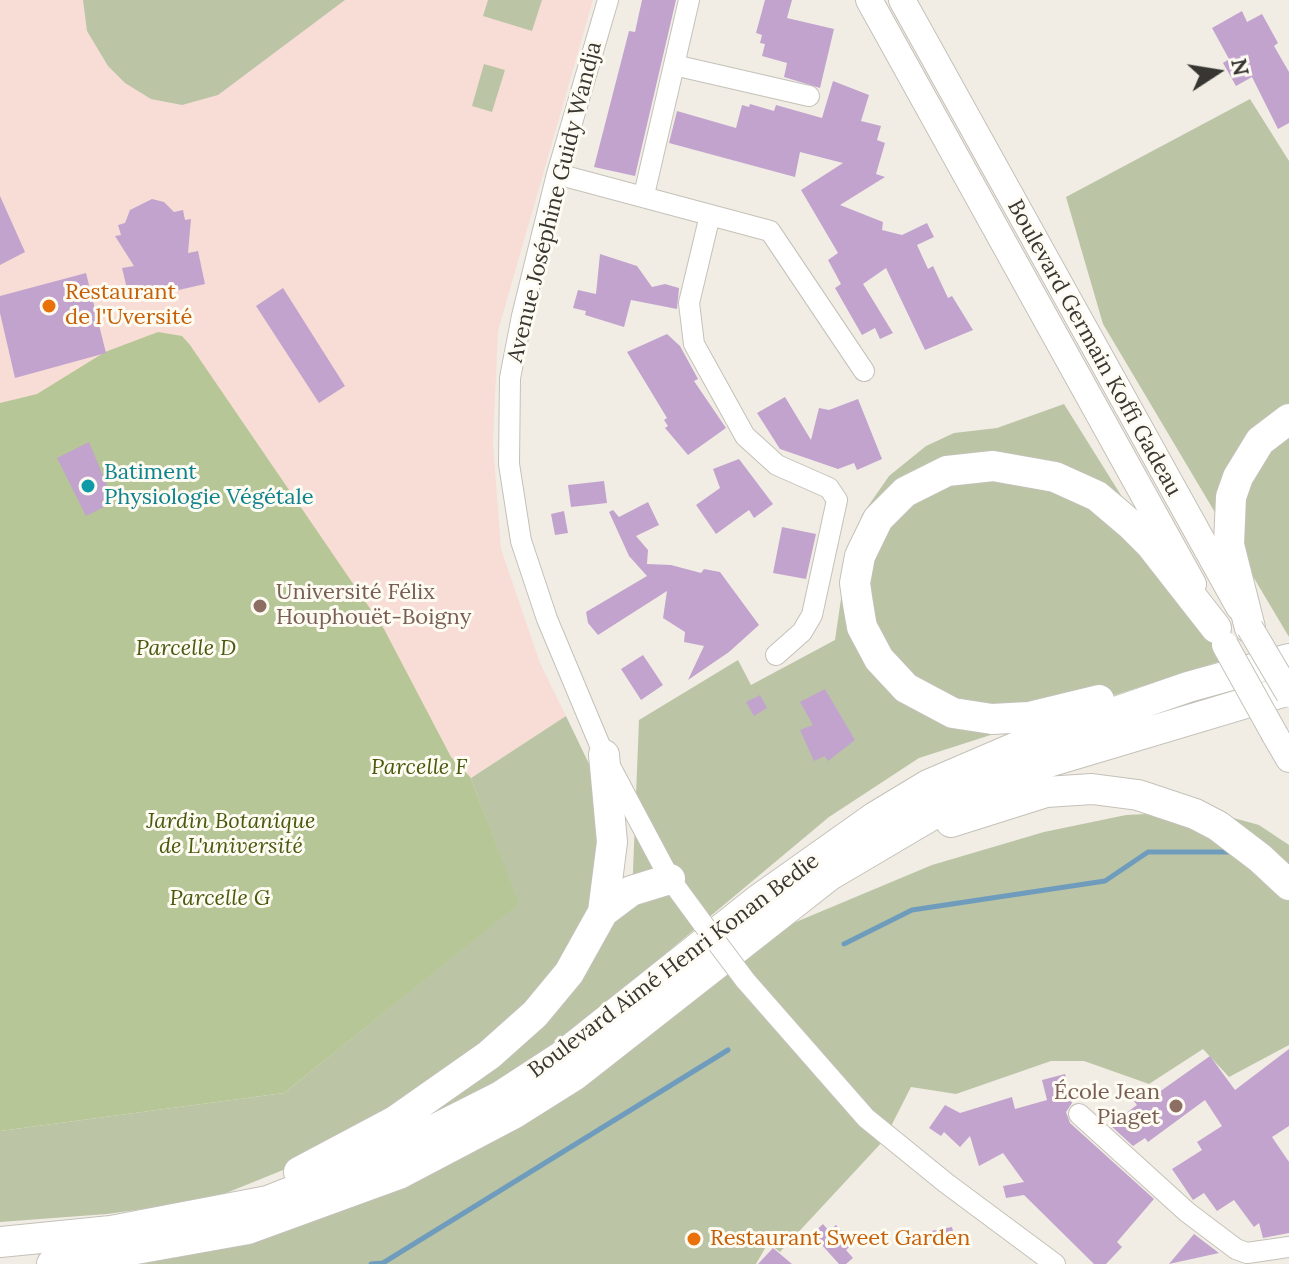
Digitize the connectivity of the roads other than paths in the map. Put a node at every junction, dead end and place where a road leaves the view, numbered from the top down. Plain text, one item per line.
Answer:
1 (608, 0) edge
2 (689, 0) edge
3 (869, 0) edge
4 (902, 0) edge
5 (674, 65) junction
6 (809, 96) dead end
7 (557, 174) junction
8 (644, 195) junction
9 (710, 215) junction
10 (864, 371) dead end
11 (1289, 419) edge
12 (1250, 628) junction
13 (1220, 637) junction
14 (776, 655) dead end
15 (1289, 659) edge
16 (1188, 687) junction
17 (1289, 692) edge
18 (604, 755) junction
19 (1289, 759) edge
20 (670, 879) junction
21 (1289, 885) edge
22 (804, 899) junction
23 (603, 912) junction
24 (1079, 1114) dead end
25 (214, 1209) junction
26 (0, 1242) edge
27 (1289, 1247) edge
28 (1024, 1254) edge
29 (52, 1264) edge
30 (1055, 1264) edge

1 - 7 street, Avenue Joséphine Guidy Wandja
2 - 5 street
3 - 13 main road, Boulevard Germain Koffi Gadeau
4 - 12 main road, Boulevard Germain Koffi Gadeau
5 - 6 street
5 - 8 street
7 - 8 street
7 - 18 street, Avenue Joséphine Guidy Wandja
8 - 9 street
9 - 10 street
9 - 14 street
11 - 12 highway
12 - 17 main road, Boulevard Germain Koffi Gadeau, bridge
13 - 16 highway
13 - 19 main road, Boulevard Germain Koffi Gadeau, bridge
15 - 16 highway, Boulevard Aimé Henri Konan Bedie
16 - 25 highway, Boulevard Aimé Henri Konan Bedie
17 - 22 highway, Boulevard Aimé Henri Konan Bedie
18 - 20 street, Avenue Joséphine Guidy Wandja
18 - 23 highway
20 - 23 highway
20 - 28 street, Avenue Joséphine Guidy Wandja, bridge
21 - 22 highway
22 - 29 highway, Boulevard Aimé Henri Konan Bedie
23 - 25 highway
24 - 27 street
25 - 26 highway, Boulevard Aimé Henri Konan Bedie
28 - 30 street, Avenue Joséphine Guidy Wandja

